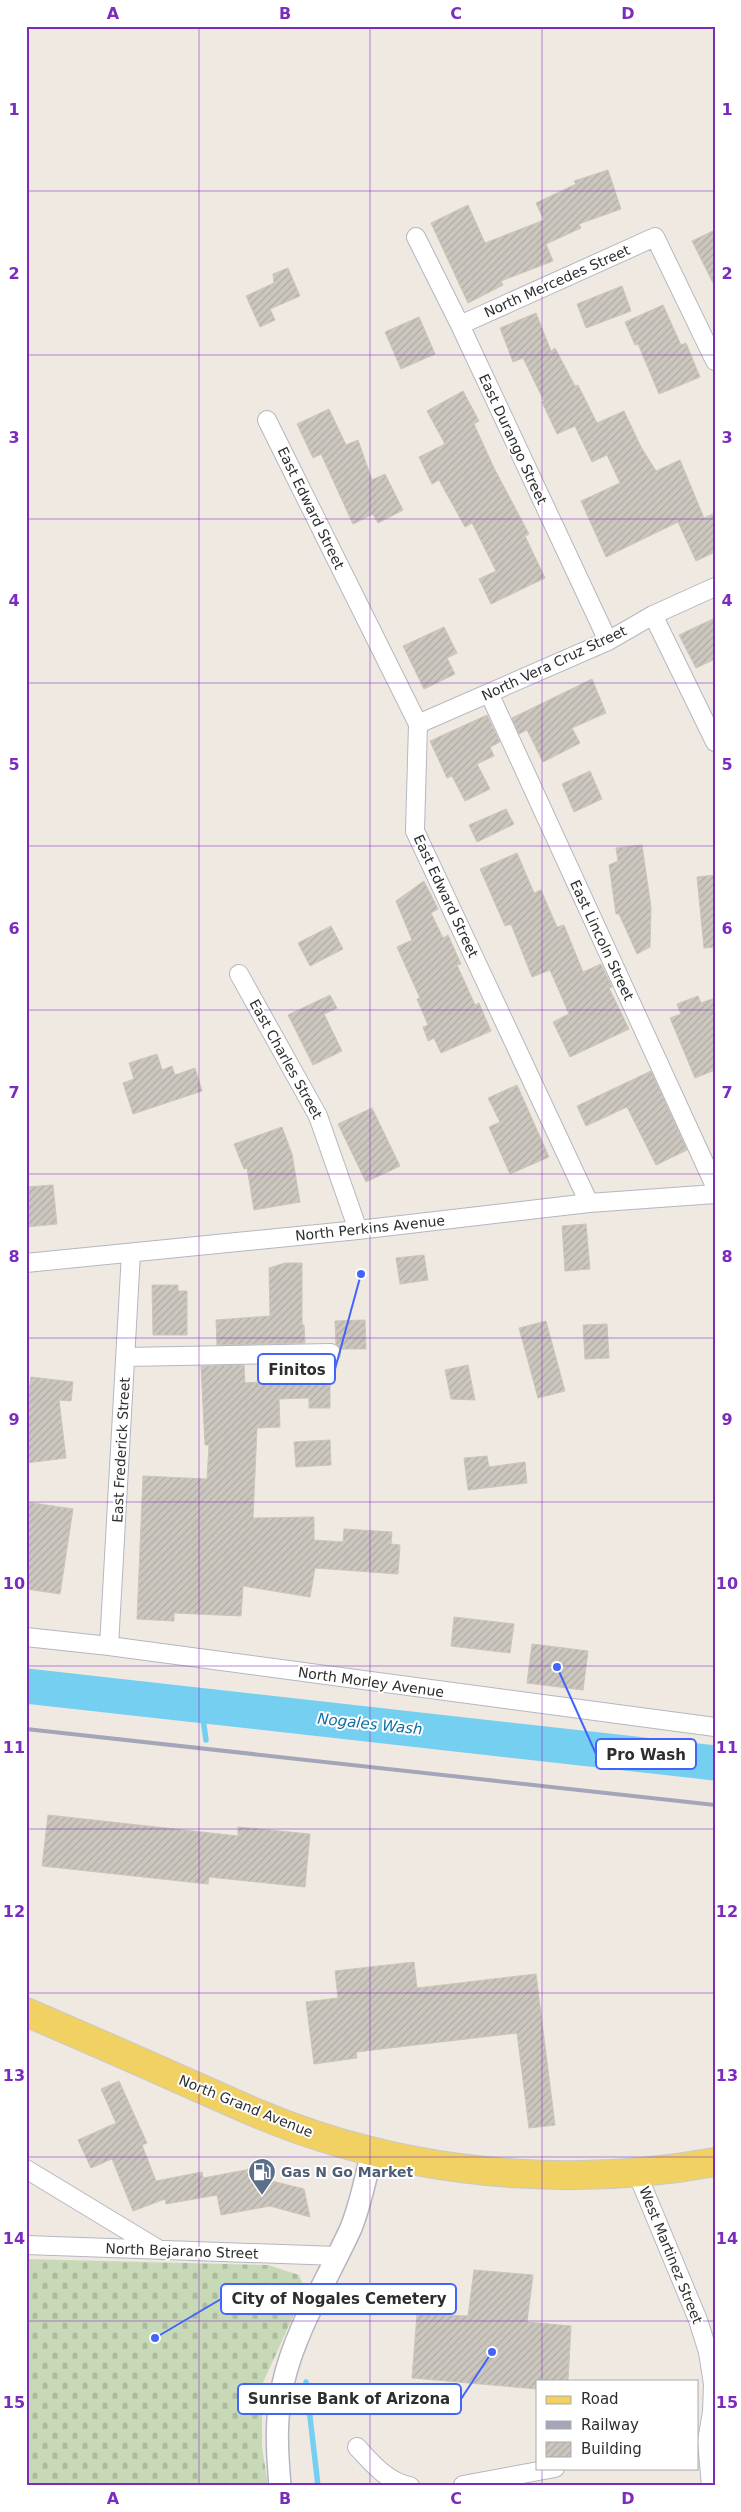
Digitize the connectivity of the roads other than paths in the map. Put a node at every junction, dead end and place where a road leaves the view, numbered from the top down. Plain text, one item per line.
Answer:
1 (416, 237) dead end
2 (460, 324) junction
3 (715, 362) edge
4 (267, 420) dead end
5 (715, 587) edge
6 (653, 615) junction
7 (608, 641) junction
8 (489, 693) junction
9 (418, 724) junction
10 (715, 742) edge
11 (239, 974) dead end
12 (715, 1186) edge
13 (715, 1194) edge
14 (589, 1203) junction
15 (358, 1230) junction
16 (132, 1253) junction
17 (26, 1264) edge
18 (331, 1353) dead end
19 (126, 1357) junction
20 (26, 1637) edge
21 (109, 1646) junction
22 (715, 1727) edge
23 (26, 2012) edge
24 (372, 2151) junction
25 (715, 2162) edge
26 (26, 2169) edge
27 (637, 2173) junction
28 (26, 2245) edge
29 (160, 2251) junction
30 (337, 2256) junction
31 (702, 2442) edge
32 (357, 2447) dead end
33 (543, 2470) edge
34 (460, 2485) edge
35 (280, 2486) edge
36 (410, 2486) edge
37 (710, 2486) edge

1 - 2 street, East Durango Street
2 - 3 street, North Mercedes Street
2 - 7 street, East Durango Street
4 - 9 street, East Edward Street
5 - 6 street, North Vera Cruz Street
6 - 7 street, North Vera Cruz Street
6 - 10 street
7 - 8 street, North Vera Cruz Street
8 - 9 street, North Vera Cruz Street
8 - 12 street, East Lincoln Street
9 - 14 street, East Edward Street
11 - 15 street, East Charles Street
13 - 14 street, North Perkins Avenue
14 - 15 street, North Perkins Avenue
15 - 16 street, North Perkins Avenue
16 - 17 street, North Perkins Avenue
16 - 19 street, East Frederick Street
18 - 19 street
19 - 21 street, East Frederick Street
20 - 21 street, North Morley Avenue
21 - 22 street, North Morley Avenue
23 - 24 main road, North Grand Avenue
24 - 27 main road, North Grand Avenue
24 - 30 street
25 - 27 main road, North Grand Avenue
26 - 29 street
27 - 31 street, West Martinez Street
28 - 29 street, North Bejarano Street
29 - 30 street, North Bejarano Street
30 - 35 street
31 - 37 street, West Martinez Street
32 - 36 street
33 - 34 street

